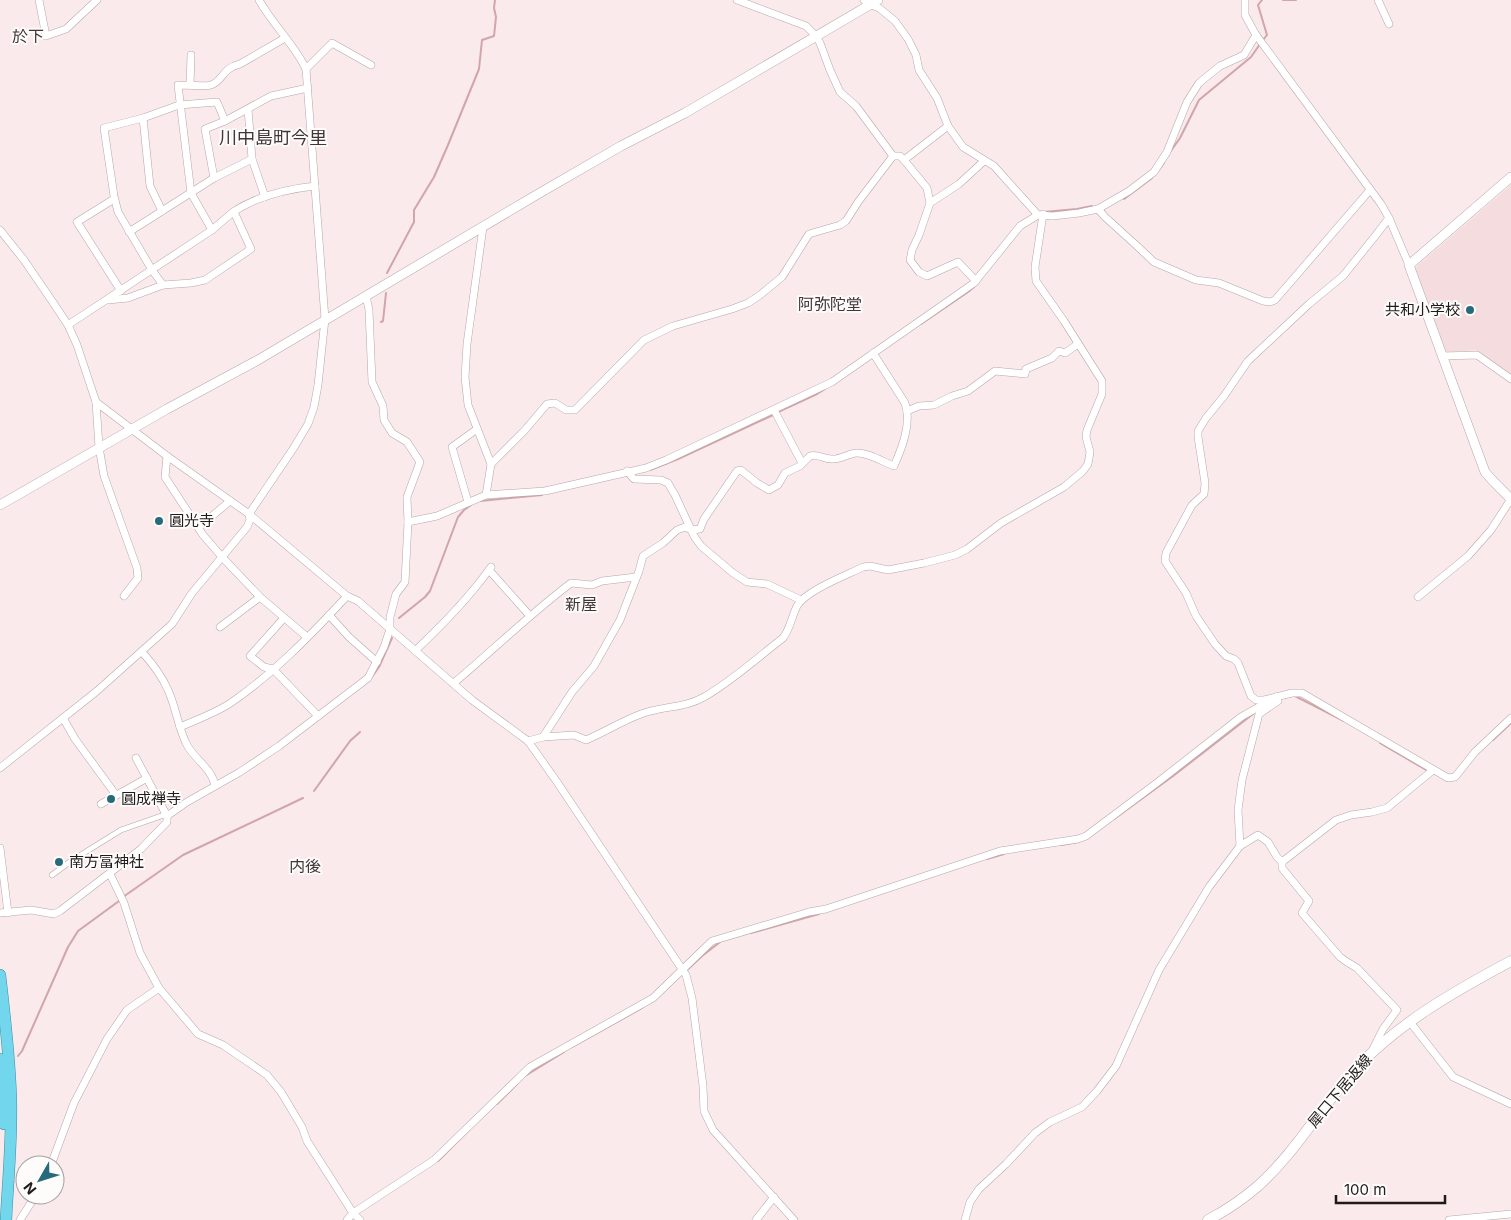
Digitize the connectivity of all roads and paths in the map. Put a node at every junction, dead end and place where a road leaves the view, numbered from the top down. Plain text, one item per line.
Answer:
1 (39, 0) edge
2 (97, 0) edge
3 (259, 0) edge
4 (737, 0) edge
5 (1245, 0) edge
6 (1378, 0) edge
7 (871, 1) edge
8 (1389, 24) dead end
9 (816, 36) junction
10 (1256, 36) junction
11 (285, 38) junction
12 (190, 55) dead end
13 (371, 65) dead end
14 (306, 70) junction
15 (190, 85) junction
16 (308, 88) junction
17 (179, 105) junction
18 (248, 109) junction
19 (143, 118) junction
20 (225, 121) junction
21 (948, 126) junction
22 (893, 156) junction
23 (252, 159) junction
24 (904, 160) junction
25 (984, 161) junction
26 (1511, 177) edge
27 (214, 178) junction
28 (315, 186) junction
29 (1370, 190) junction
30 (190, 193) junction
31 (265, 196) junction
32 (114, 199) junction
33 (930, 203) junction
34 (1098, 209) junction
35 (162, 211) junction
36 (234, 212) junction
37 (1040, 215) junction
38 (1389, 218) junction
39 (483, 227) junction
40 (0, 230) edge
41 (212, 230) junction
42 (129, 232) junction
43 (1409, 265) junction
44 (152, 270) junction
45 (976, 281) junction
46 (163, 285) junction
47 (121, 290) junction
48 (366, 296) junction
49 (105, 300) junction
50 (324, 319) junction
51 (68, 325) junction
52 (1078, 344) junction
53 (873, 353) junction
54 (1442, 356) junction
55 (1511, 380) edge
56 (96, 402) junction
57 (774, 410) junction
58 (907, 411) junction
59 (133, 429) junction
60 (476, 429) junction
61 (99, 447) junction
62 (167, 456) junction
63 (802, 463) junction
64 (491, 464) junction
65 (627, 471) junction
66 (486, 495) junction
67 (1511, 499) edge
68 (230, 501) junction
69 (468, 502) junction
70 (0, 505) edge
71 (249, 514) junction
72 (408, 522) junction
73 (199, 527) junction
74 (692, 530) junction
75 (222, 557) junction
76 (636, 577) junction
77 (124, 596) dead end
78 (347, 596) junction
79 (260, 597) junction
80 (1418, 597) dead end
81 (801, 600) junction
82 (329, 616) junction
83 (530, 616) junction
84 (284, 618) junction
85 (220, 627) dead end
86 (390, 629) junction
87 (307, 637) junction
88 (415, 651) junction
89 (142, 652) junction
90 (377, 662) junction
91 (273, 669) junction
92 (454, 683) junction
93 (1276, 697) junction
94 (318, 716) junction
95 (63, 718) junction
96 (1511, 718) edge
97 (180, 727) junction
98 (543, 737) junction
99 (528, 741) junction
100 (136, 758) dead end
101 (0, 768) edge
102 (1431, 772) junction
103 (147, 778) junction
104 (215, 786) junction
105 (116, 795) junction
106 (101, 804) dead end
107 (167, 816) junction
108 (1240, 846) junction
109 (0, 848) edge
110 (1282, 862) junction
111 (110, 874) junction
112 (52, 875) dead end
113 (4, 913) edge
114 (1511, 961) edge
115 (684, 972) junction
116 (0, 975) edge
117 (159, 988) junction
118 (1410, 1022) junction
119 (1372, 1053) junction
120 (0, 1059) edge
121 (1511, 1104) edge
122 (55, 1155) edge
123 (8, 1178) junction
124 (774, 1197) junction
125 (30, 1205) edge
126 (353, 1213) junction
127 (1511, 1214) edge
128 (6, 1220) edge
129 (20, 1220) edge
130 (347, 1220) edge
131 (360, 1220) edge
132 (756, 1220) edge
133 (794, 1220) edge
134 (965, 1220) edge
135 (1208, 1220) edge
136 (1449, 1220) edge

1 - 2 street
3 - 11 street
4 - 9 street
5 - 10 street
6 - 8 street
7 - 9 street
7 - 21 street
9 - 22 street
9 - 39 street
10 - 29 street
10 - 34 street
11 - 14 street
11 - 15 street
12 - 15 street
13 - 14 street
14 - 16 street
15 - 17 street
16 - 18 street
16 - 28 street
17 - 19 street
17 - 20 street
17 - 30 street
18 - 20 street
18 - 23 street
19 - 32 street
19 - 35 street
20 - 27 street
21 - 24 street
21 - 25 street
22 - 24 street
22 - 64 street
23 - 27 street
23 - 31 street
24 - 33 street
25 - 33 street
25 - 37 street
26 - 43 street
27 - 30 street
28 - 31 street
28 - 50 street
29 - 34 street
29 - 38 street
30 - 35 street
30 - 41 street
31 - 36 street
32 - 42 street
32 - 47 street
33 - 45 street
34 - 37 street
35 - 42 street
36 - 41 street
36 - 46 street
37 - 45 street
37 - 52 street
38 - 43 street
38 - 93 street
39 - 48 street
39 - 60 street
40 - 51 street
41 - 44 street
42 - 44 street
43 - 54 street
44 - 46 street
44 - 47 street
45 - 53 street
46 - 49 street
47 - 49 street
48 - 50 street
48 - 72 street
49 - 51 street
50 - 59 street
50 - 71 street
51 - 56 street
52 - 58 street
52 - 81 street
53 - 57 street
53 - 58 street
54 - 55 street
54 - 67 street
56 - 59 street
56 - 61 street
57 - 63 street
57 - 65 street
58 - 63 street
59 - 61 street
59 - 62 street
60 - 64 street
60 - 69 street
61 - 70 street
61 - 77 street
62 - 68 street
62 - 73 street
63 - 74 street
64 - 66 street
65 - 66 street
65 - 74 street
66 - 69 street
67 - 80 street
68 - 71 street
68 - 73 street
69 - 72 street
71 - 75 street
71 - 78 street
72 - 86 street
73 - 75 street
74 - 76 street
74 - 81 street
75 - 79 street
75 - 89 street
76 - 83 street
76 - 98 street
78 - 82 street
78 - 86 street
79 - 84 street
79 - 85 street
81 - 98 street
82 - 87 street
82 - 90 street
83 - 88 street
83 - 92 street
84 - 87 street
84 - 91 street
86 - 88 street
86 - 90 street
87 - 91 street
88 - 92 street
89 - 95 street
89 - 97 street
90 - 94 street
91 - 94 street
91 - 97 street
92 - 99 street
93 - 102 street
93 - 108 street
93 - 115 street
94 - 104 street
95 - 101 street
95 - 105 street
96 - 102 street
97 - 104 street
98 - 99 street
99 - 115 street
100 - 103 street
102 - 110 street
103 - 105 street
103 - 107 street
104 - 107 street
105 - 106 street
107 - 111 street
107 - 112 street
108 - 110 street
108 - 134 street
109 - 113 street
110 - 119 street
111 - 113 street
111 - 117 street
114 - 118 main road, 犀口下居返線
115 - 124 street
115 - 126 street
116 - 123 highway
117 - 122 street
117 - 126 street
118 - 119 main road, 犀口下居返線
118 - 121 street
119 - 135 main road, 犀口下居返線
120 - 123 highway
123 - 128 highway
124 - 132 street
124 - 133 street
125 - 129 street
126 - 130 street
126 - 131 street
127 - 136 street

